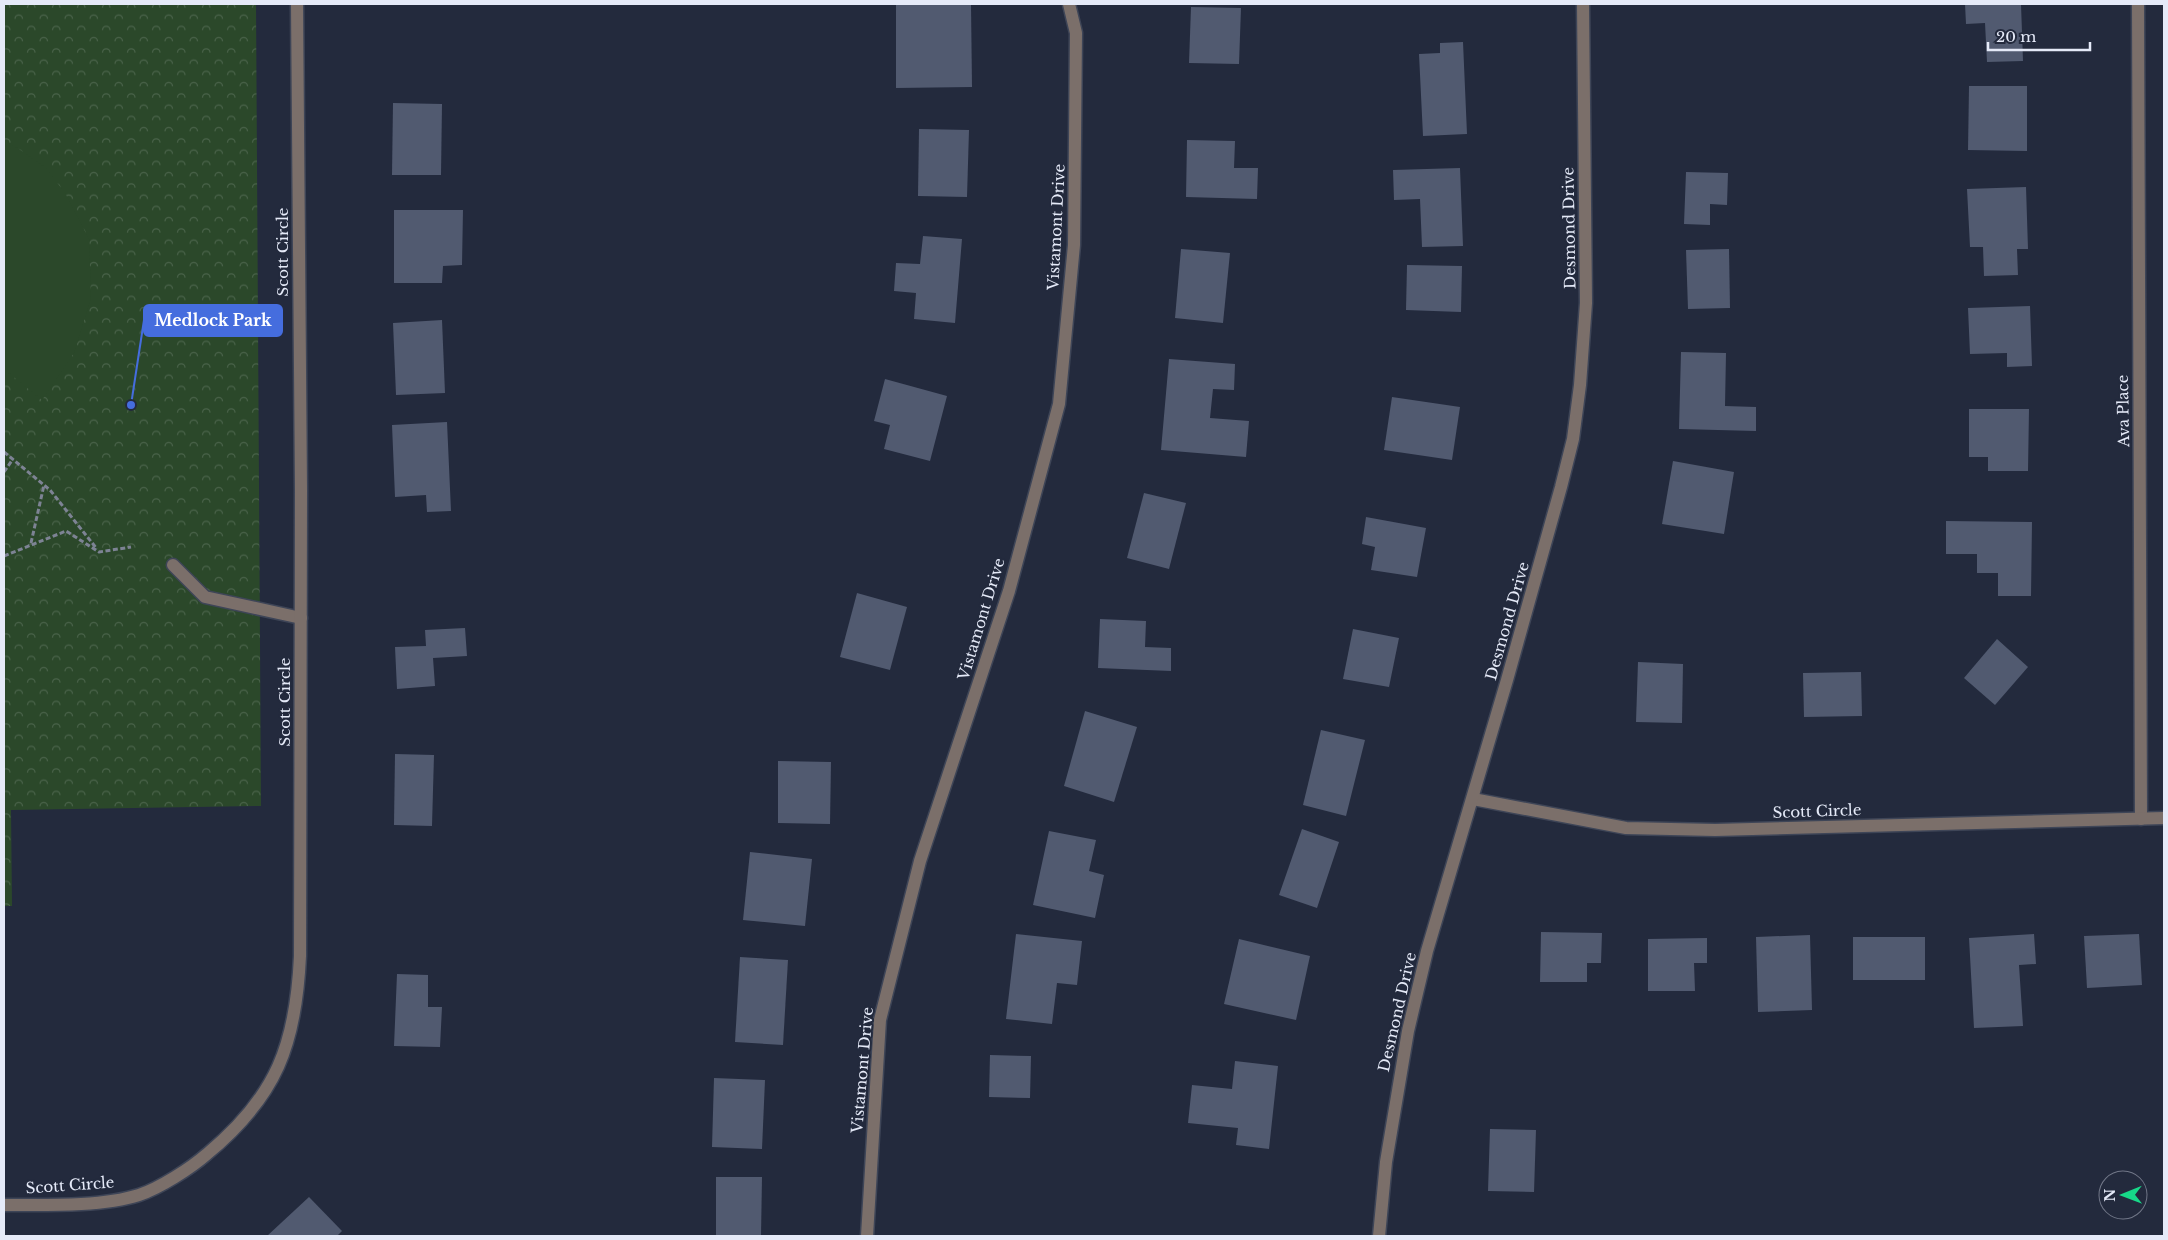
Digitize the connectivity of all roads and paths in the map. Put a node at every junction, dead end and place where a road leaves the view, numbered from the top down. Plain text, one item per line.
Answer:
1 (297, 4) edge
2 (1070, 4) edge
3 (1582, 4) edge
4 (2138, 4) edge
5 (4, 452) edge
6 (13, 459) junction
7 (4, 472) edge
8 (44, 485) junction
9 (31, 544) junction
10 (132, 547) dead end
11 (99, 552) junction
12 (4, 556) edge
13 (173, 565) dead end
14 (301, 618) junction
15 (1473, 799) junction
16 (2164, 818) edge
17 (2141, 819) junction
18 (4, 1205) edge
19 (867, 1236) edge
20 (1379, 1236) edge

1 - 14 street, Scott Circle
2 - 19 street, Vistamont Drive
3 - 15 street, Desmond Drive
4 - 17 street, Ava Place
5 - 6 path
6 - 7 path
6 - 8 path
8 - 9 path
8 - 11 path
9 - 11 path
9 - 12 path
10 - 11 path
13 - 14 street
14 - 18 street, Scott Circle
15 - 17 street, Scott Circle
15 - 20 street, Desmond Drive
16 - 17 street, Scott Circle

